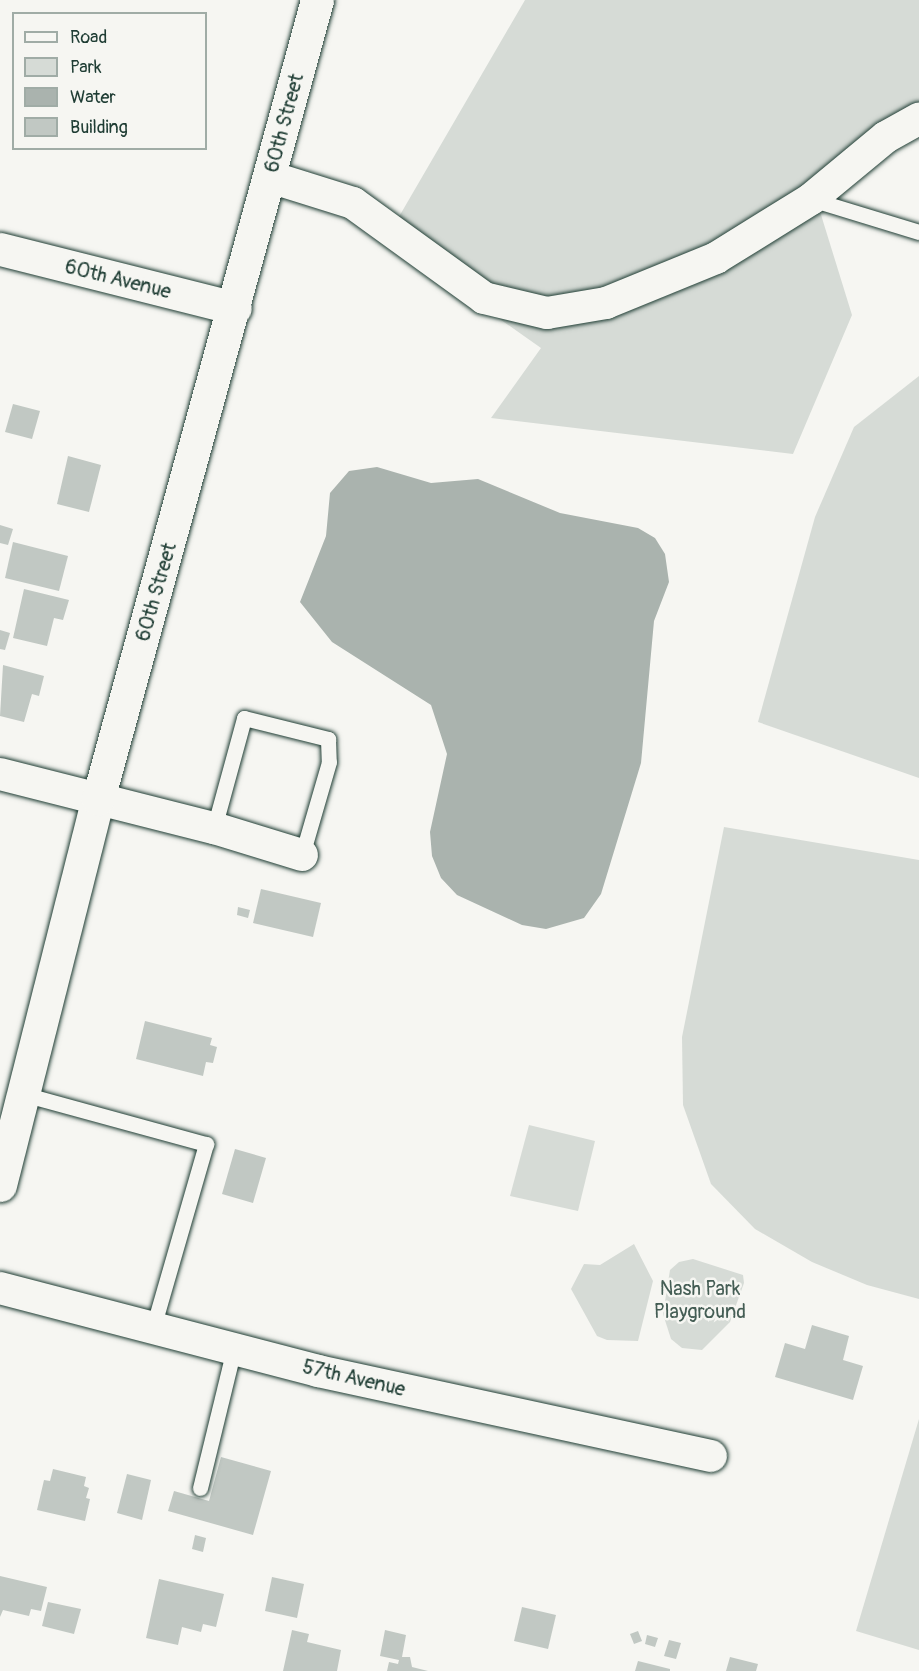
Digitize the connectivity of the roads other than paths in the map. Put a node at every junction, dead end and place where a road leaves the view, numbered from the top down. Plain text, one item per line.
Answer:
1 (317, 0) edge
2 (919, 119) edge
3 (270, 177) junction
4 (811, 199) junction
5 (919, 232) edge
6 (0, 249) edge
7 (235, 308) junction
8 (0, 774) edge
9 (98, 799) junction
10 (214, 828) junction
11 (302, 855) joint
12 (23, 1094) junction
13 (0, 1185) edge
14 (0, 1288) edge
15 (153, 1328) junction
16 (234, 1349) junction
17 (711, 1456) dead end
18 (200, 1488) dead end

1 - 3 street, 60th Street
2 - 4 street
3 - 4 street
3 - 7 street, 60th Street
4 - 5 lane
6 - 7 street, 60th Avenue
7 - 9 street, 60th Street
8 - 9 street
9 - 10 street
9 - 12 street, 60th Street
10 - 11 street
10 - 11 lane
12 - 13 street, 60th Street
12 - 15 lane
14 - 15 street, 57th Avenue
15 - 16 street, 57th Avenue
16 - 17 street, 57th Avenue
16 - 18 lane

